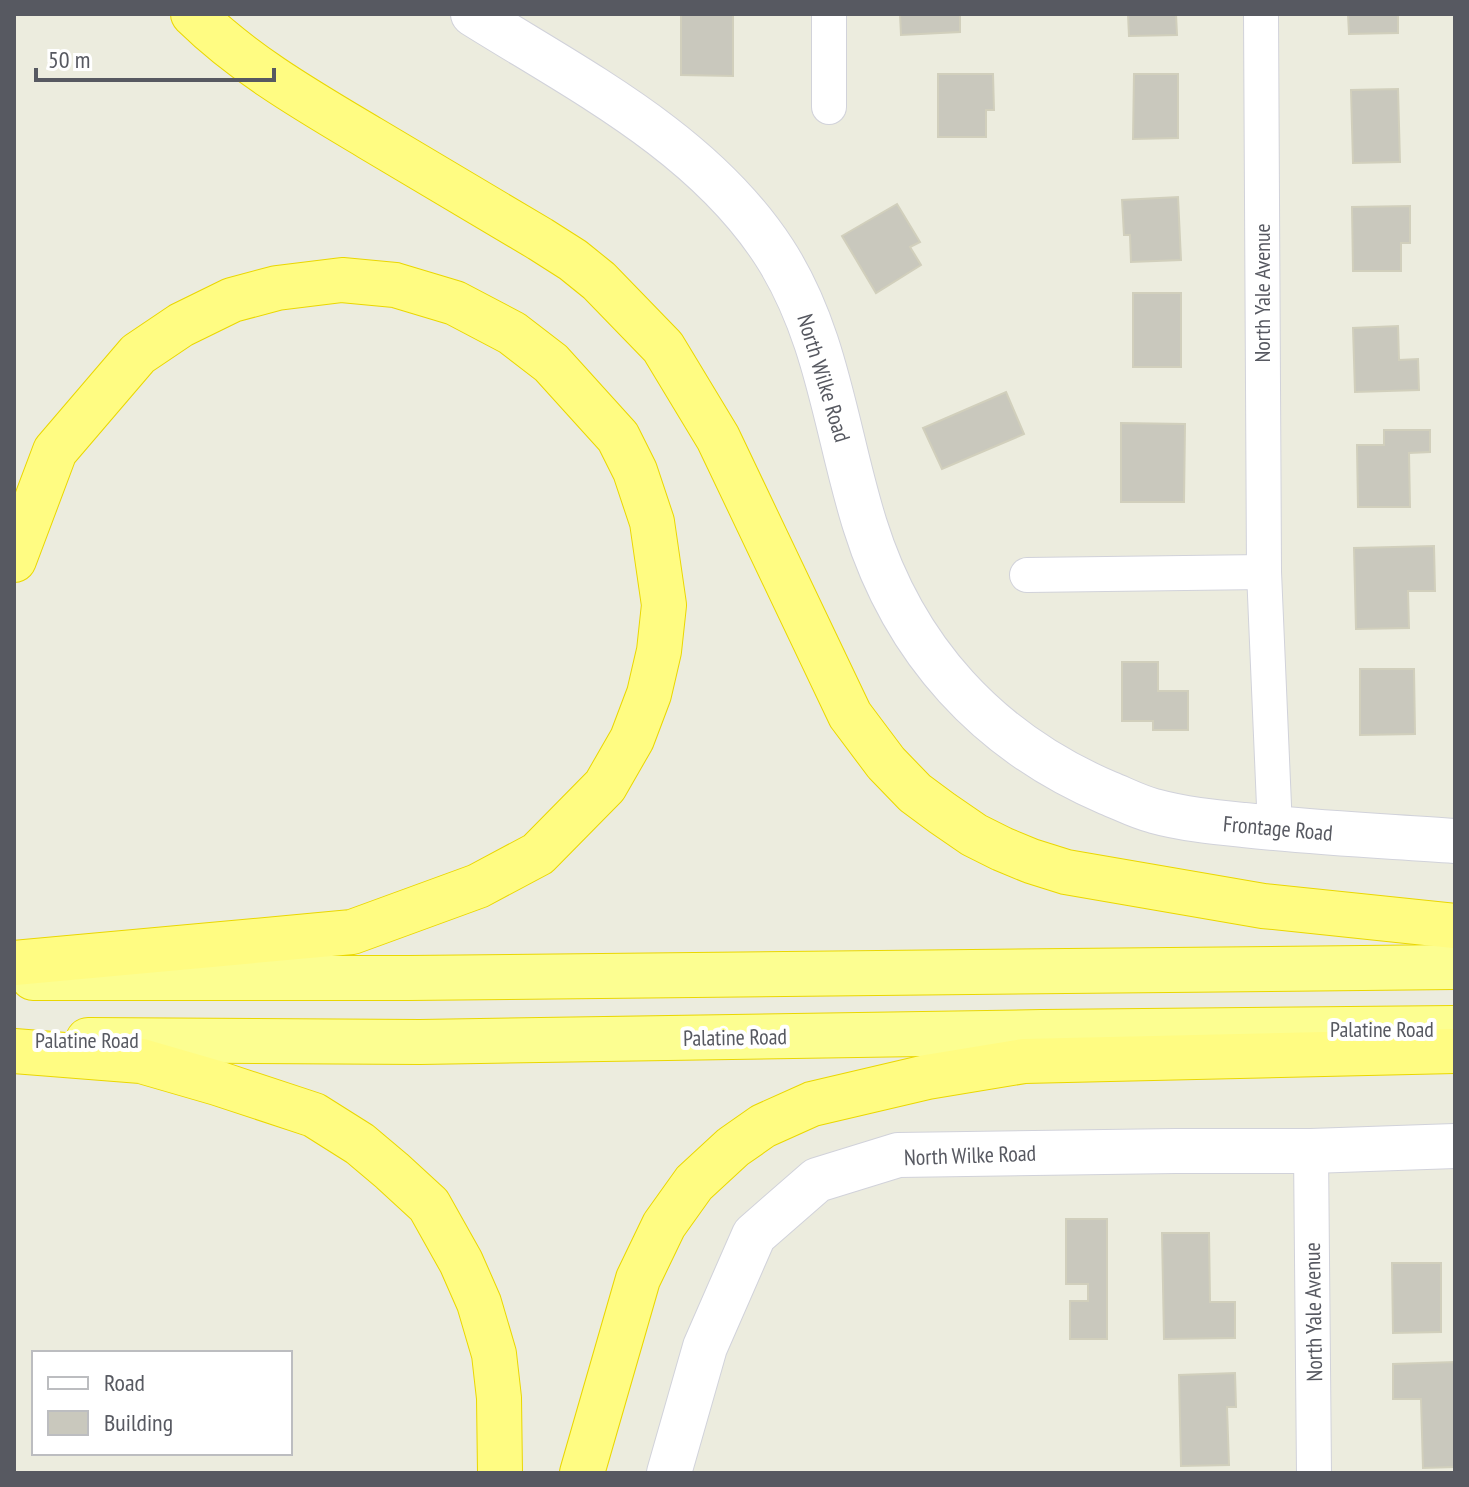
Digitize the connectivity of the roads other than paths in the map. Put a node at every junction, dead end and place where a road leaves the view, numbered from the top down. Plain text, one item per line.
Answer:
1 (193, 14) edge
2 (473, 14) edge
3 (829, 14) edge
4 (1261, 14) edge
5 (829, 107) dead end
6 (14, 560) edge
7 (1264, 572) junction
8 (1027, 575) dead end
9 (1105, 791) joint
10 (1275, 829) junction
11 (1455, 841) edge
12 (1455, 926) edge
13 (14, 963) edge
14 (1455, 967) edge
15 (14, 978) edge
16 (1455, 1028) edge
17 (14, 1040) edge
18 (14, 1051) edge
19 (1455, 1051) edge
20 (1455, 1146) edge
21 (1311, 1151) junction
22 (500, 1473) edge
23 (582, 1473) edge
24 (669, 1473) edge
25 (1314, 1473) edge

1 - 12 highway
2 - 9 street, North Wilke Road
3 - 5 street
4 - 7 street, North Yale Avenue
6 - 13 highway
7 - 8 street
7 - 10 street, North Yale Avenue
9 - 10 street, Frontage Road
10 - 11 street, Frontage Road
14 - 15 highway
16 - 17 highway, Palatine Road
18 - 22 highway
19 - 23 highway
20 - 21 street
21 - 24 street, North Wilke Road
21 - 25 street, North Yale Avenue

